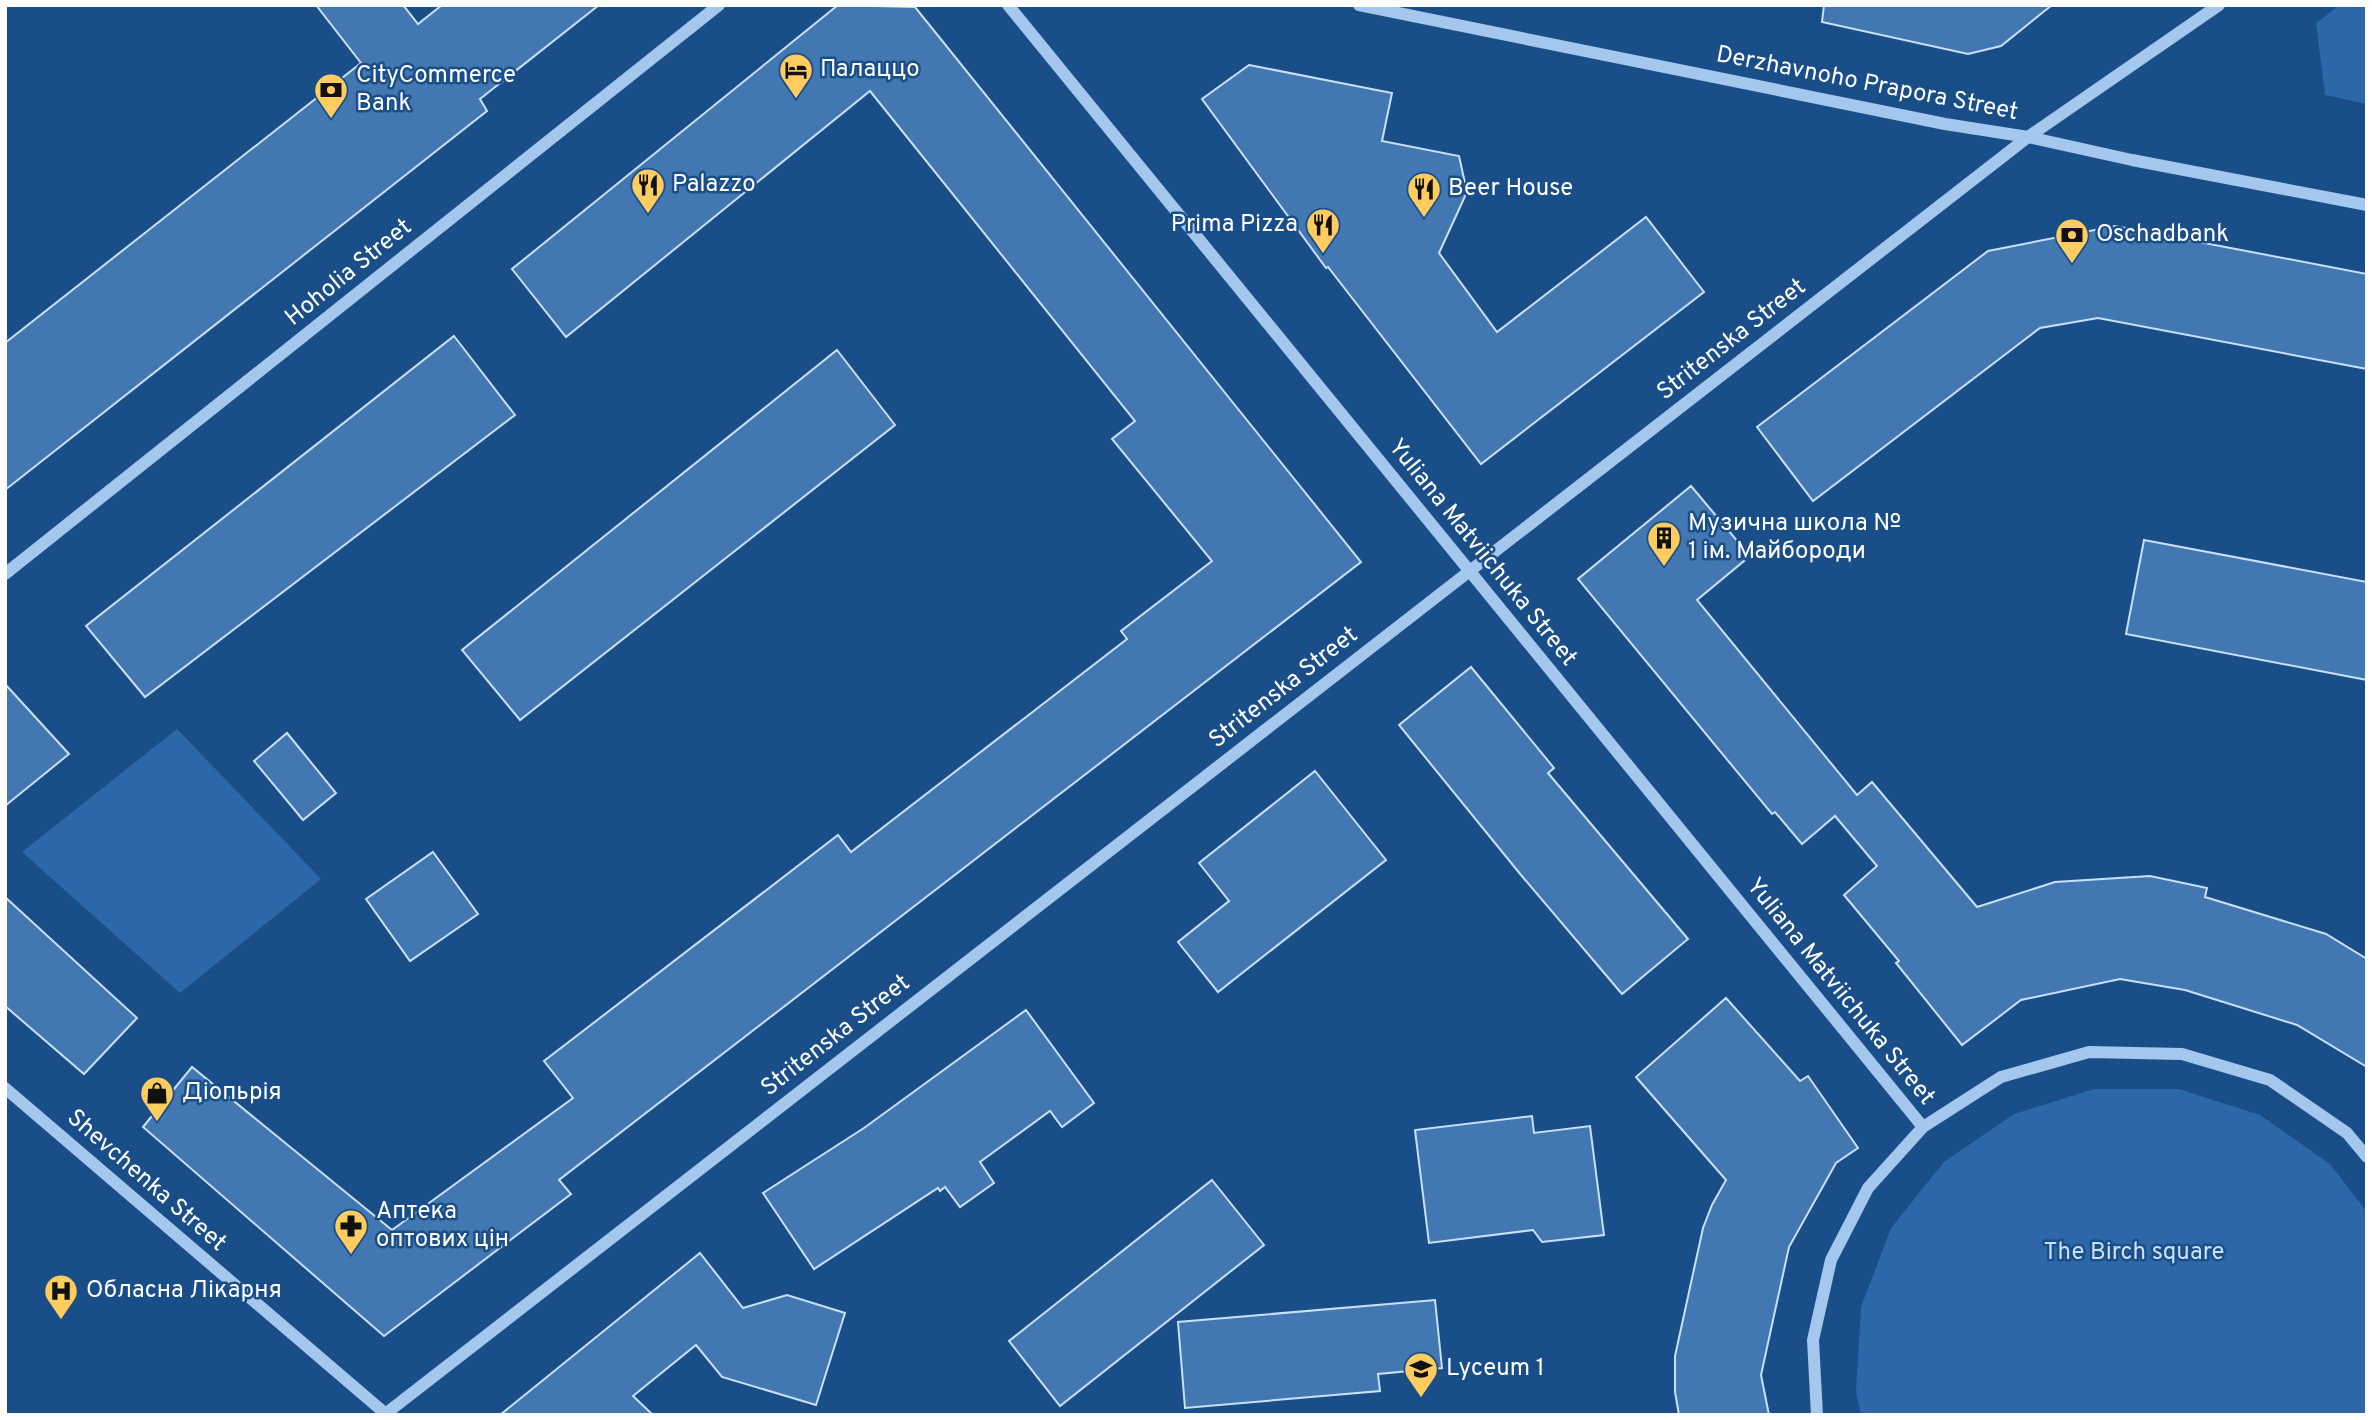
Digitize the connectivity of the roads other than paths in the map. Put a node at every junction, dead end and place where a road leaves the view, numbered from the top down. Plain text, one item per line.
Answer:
1 (719, 5) edge
2 (1008, 5) edge
3 (1359, 5) edge
4 (2219, 5) edge
5 (2028, 137) junction
6 (2367, 205) edge
7 (1469, 571) junction
8 (5, 574) edge
9 (5, 1088) edge
10 (1923, 1127) junction
11 (2367, 1157) edge
12 (385, 1414) edge
13 (1817, 1415) edge

1 - 8 street, Hoholia Street
2 - 7 street, Yuliana Matviichuka Street
3 - 5 street, Derzhavnoho Prapora Street
4 - 5 street, Stritenska Street
5 - 6 street, Derzhavnoho Prapora Street
5 - 7 street, Stritenska Street
7 - 10 street, Yuliana Matviichuka Street
7 - 12 street, Stritenska Street
9 - 12 street, Shevchenka Street
10 - 11 street, Yuliana Matviichuka Street
10 - 13 street, Yuliana Matviichuka Street

